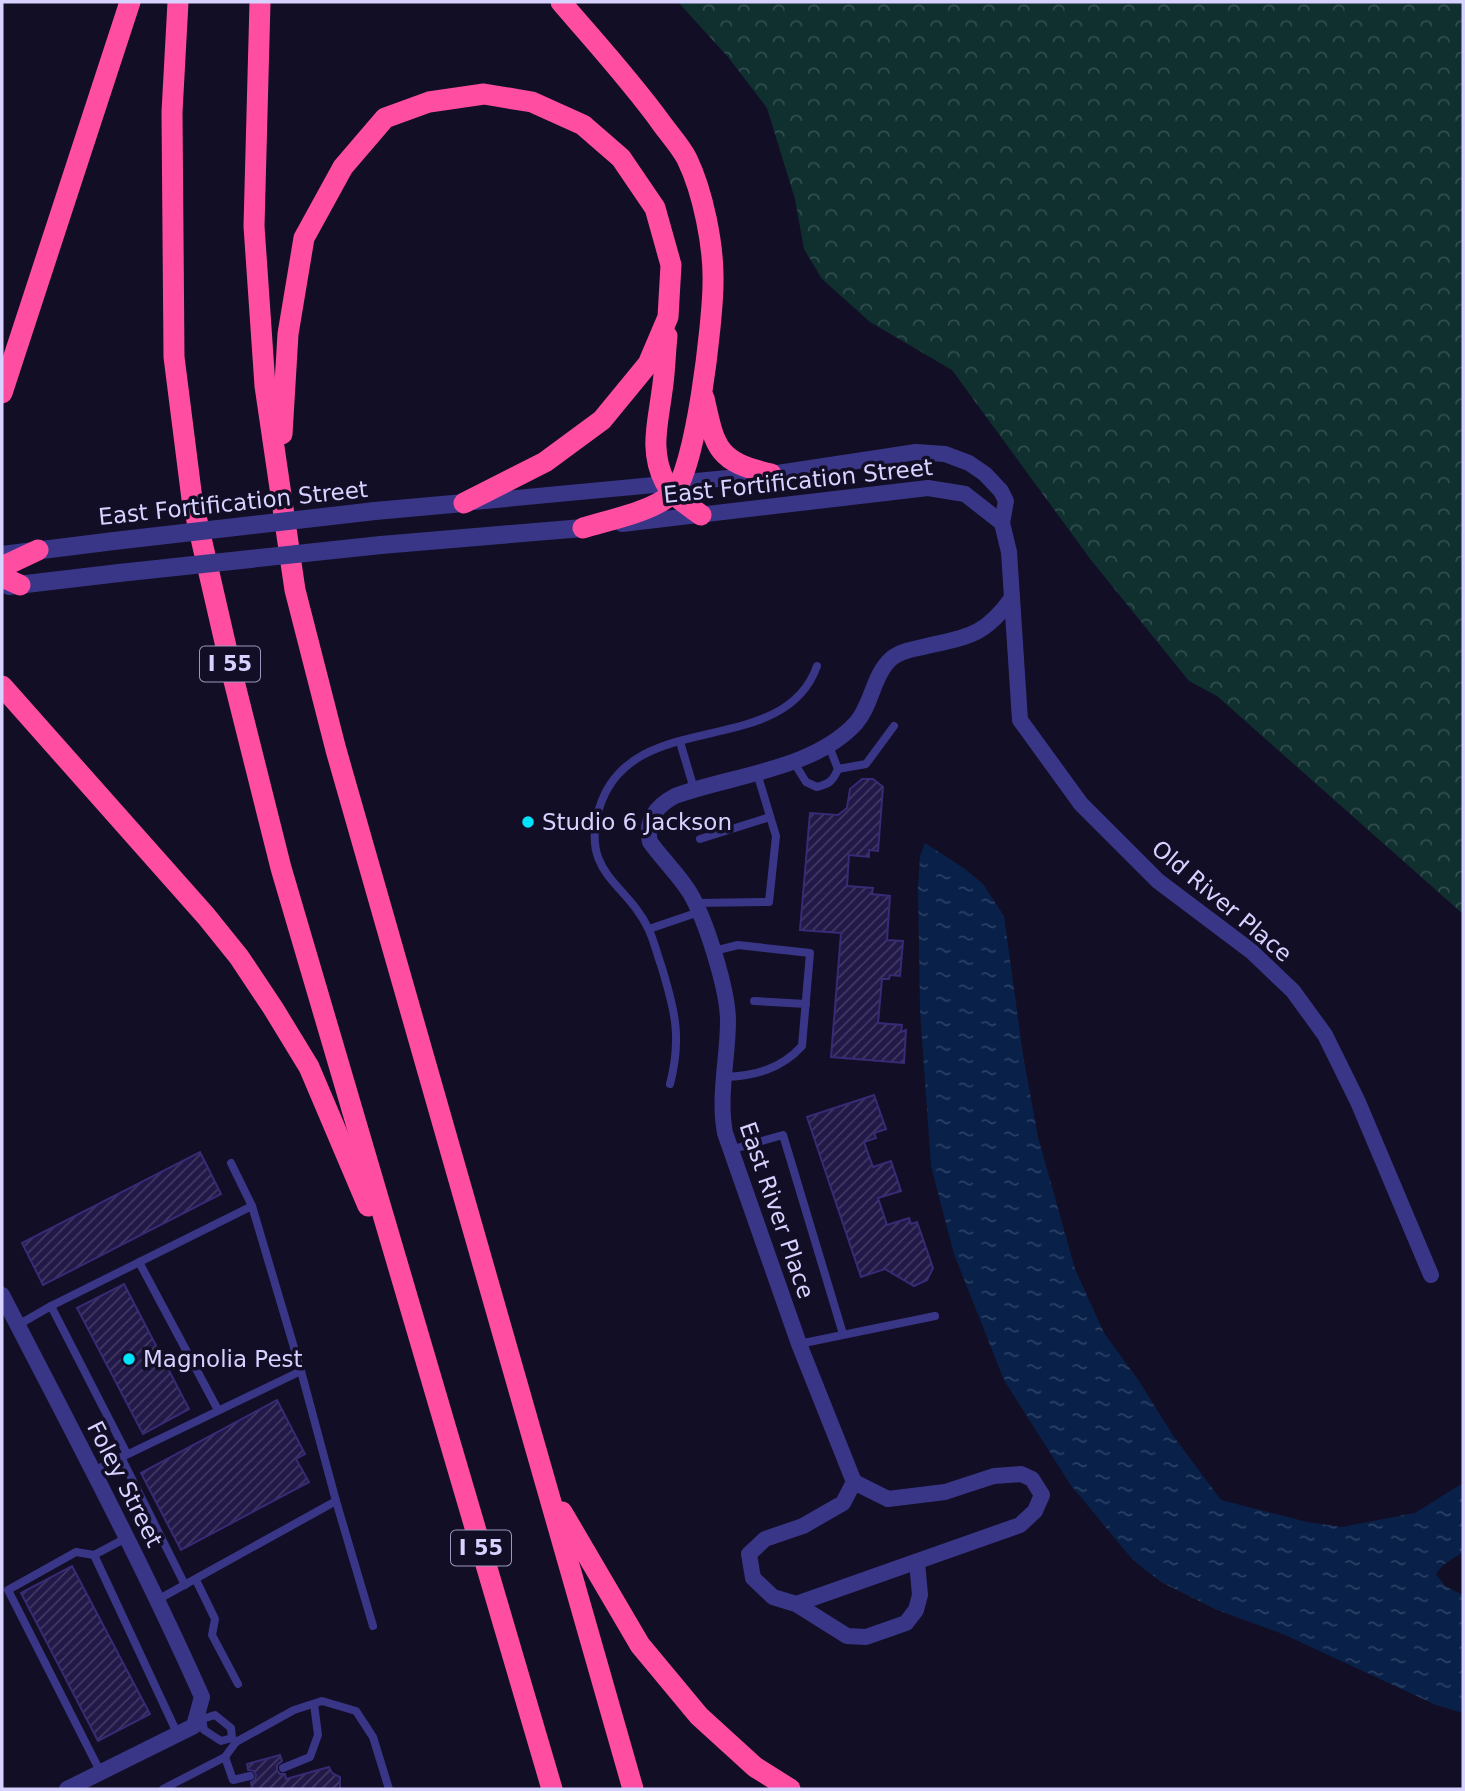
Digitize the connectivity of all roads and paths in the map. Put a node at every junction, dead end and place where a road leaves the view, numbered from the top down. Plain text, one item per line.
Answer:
1 (130, 2) edge
2 (178, 2) edge
3 (260, 2) edge
4 (561, 2) edge
5 (668, 317) junction
6 (702, 391) junction
7 (2, 393) edge
8 (771, 474) junction
9 (279, 478) junction
10 (673, 486) junction
11 (464, 503) junction
12 (701, 515) junction
13 (1003, 523) junction
14 (583, 528) junction
15 (38, 550) junction
16 (2, 555) edge
17 (2, 567) edge
18 (8, 583) edge
19 (1012, 598) junction
20 (817, 666) dead end
21 (2, 686) edge
22 (894, 726) dead end
23 (680, 742) junction
24 (829, 746) junction
25 (793, 761) junction
26 (838, 769) junction
27 (757, 772) junction
28 (694, 789) junction
29 (770, 817) junction
30 (700, 839) dead end
31 (697, 907) junction
32 (649, 929) junction
33 (712, 951) junction
34 (754, 1001) dead end
35 (806, 1004) junction
36 (724, 1077) junction
37 (670, 1084) dead end
38 (730, 1150) junction
39 (231, 1163) dead end
40 (252, 1206) junction
41 (139, 1262) junction
42 (1431, 1275) dead end
43 (2, 1295) edge
44 (51, 1306) junction
45 (410, 1307) junction
46 (935, 1316) dead end
47 (18, 1325) junction
48 (843, 1335) junction
49 (799, 1343) junction
50 (301, 1371) junction
51 (218, 1410) junction
52 (124, 1456) junction
53 (93, 1471) junction
54 (854, 1482) junction
55 (546, 1486) junction
56 (336, 1501) junction
57 (128, 1537) junction
58 (94, 1555) junction
59 (917, 1562) junction
60 (196, 1580) junction
61 (185, 1585) junction
62 (159, 1599) junction
63 (796, 1604) junction
64 (373, 1626) dead end
65 (238, 1684) dead end
66 (314, 1704) junction
67 (200, 1717) junction
68 (178, 1735) junction
69 (234, 1740) junction
70 (225, 1757) junction
71 (283, 1768) dead end
72 (101, 1774) junction
73 (250, 1776) dead end
74 (67, 1789) edge
75 (163, 1789) edge
76 (389, 1789) edge
77 (552, 1789) edge
78 (633, 1789) edge
79 (790, 1789) edge

1 - 7 highway
2 - 45 highway, I 55
3 - 9 highway
4 - 6 highway
5 - 9 highway
5 - 10 highway
5 - 11 highway
6 - 8 highway
6 - 10 highway
8 - 10 street, East Fortification Street
8 - 13 street, East Fortification Street
9 - 55 highway
10 - 11 street, East Fortification Street
10 - 12 highway
10 - 14 highway
11 - 15 street, East Fortification Street, bridge
12 - 13 street, East Fortification Street
12 - 14 street, East Fortification Street
13 - 19 street, Old River Place
14 - 18 street, East Fortification Street, bridge
15 - 16 street, East Fortification Street
15 - 17 highway
19 - 24 street, East River Place
19 - 42 street, Old River Place
20 - 23 lane
21 - 45 highway
22 - 26 lane
23 - 28 lane
23 - 32 lane
24 - 25 street, East River Place
24 - 26 lane
25 - 26 lane
25 - 27 street, East River Place
27 - 28 street, East River Place
27 - 29 lane
28 - 31 street, East River Place
29 - 30 lane
29 - 31 lane
31 - 32 lane
31 - 33 street, East River Place
32 - 37 lane
33 - 35 lane
33 - 36 street, East River Place
34 - 35 lane
35 - 36 lane
36 - 38 street, East River Place
38 - 48 lane
38 - 49 street, East River Place
39 - 40 lane
40 - 41 lane
40 - 50 lane
41 - 44 lane
41 - 51 lane
43 - 47 street, Foley Street
44 - 47 lane
44 - 52 lane
45 - 77 highway, I 55
46 - 48 lane
47 - 53 street, Foley Street
48 - 49 lane
49 - 54 street, East River Place
50 - 51 lane
50 - 56 lane
51 - 52 lane
52 - 53 lane
52 - 61 lane
53 - 57 street, Foley Street
54 - 59 street
54 - 63 street
55 - 78 highway
55 - 79 highway
56 - 60 lane
56 - 64 lane
57 - 58 lane
57 - 62 street, Foley Street
58 - 68 lane
58 - 72 lane
59 - 63 street
59 - 63 street
60 - 61 lane
60 - 65 lane
61 - 62 lane
62 - 67 street, Foley Street
66 - 69 lane
66 - 71 lane
66 - 76 lane
67 - 68 street
67 - 69 lane
67 - 69 lane
68 - 72 street
69 - 70 lane
70 - 73 lane
70 - 75 lane
72 - 74 street

